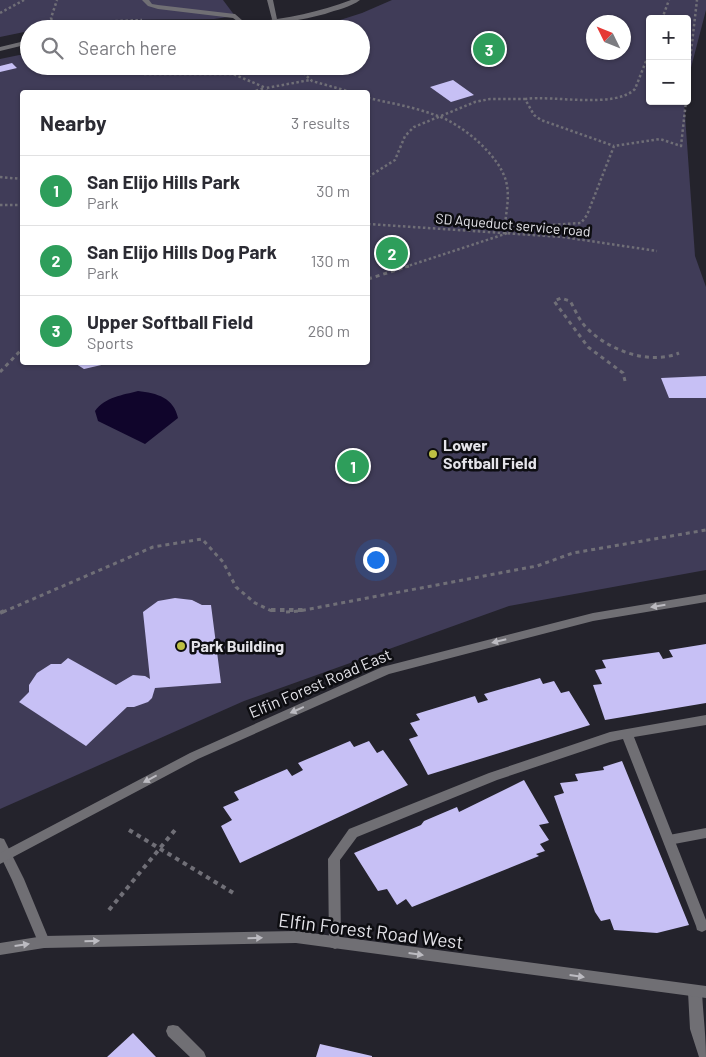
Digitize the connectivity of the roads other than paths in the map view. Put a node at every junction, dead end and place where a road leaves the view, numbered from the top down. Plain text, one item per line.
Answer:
1 (145, 0) edge
2 (270, 0) edge
3 (356, 0) edge
4 (239, 20) edge
5 (275, 20) edge
6 (289, 20) edge
7 (20, 44) edge
8 (0, 49) edge
9 (706, 598) edge
10 (706, 720) edge
11 (628, 734) junction
12 (706, 833) edge
13 (669, 840) junction
14 (0, 843) edge
15 (4, 857) edge
16 (702, 926) dead end
17 (44, 942) junction
18 (335, 943) junction
19 (0, 948) edge
20 (701, 992) edge
21 (173, 1031) dead end
22 (199, 1057) edge
23 (706, 1057) edge

1 - 4 street
2 - 5 street
3 - 6 street
7 - 8 street
9 -> 15 street, Elfin Forest Road East
10 - 11 street
11 - 13 street
11 - 18 street
12 - 13 street
13 - 16 street
14 - 15 street
15 - 17 street
17 -> 18 street, Elfin Forest Road West
19 -> 17 street, Elfin Forest Road West
18 -> 20 street, Elfin Forest Road West
20 - 23 street
21 - 22 street

